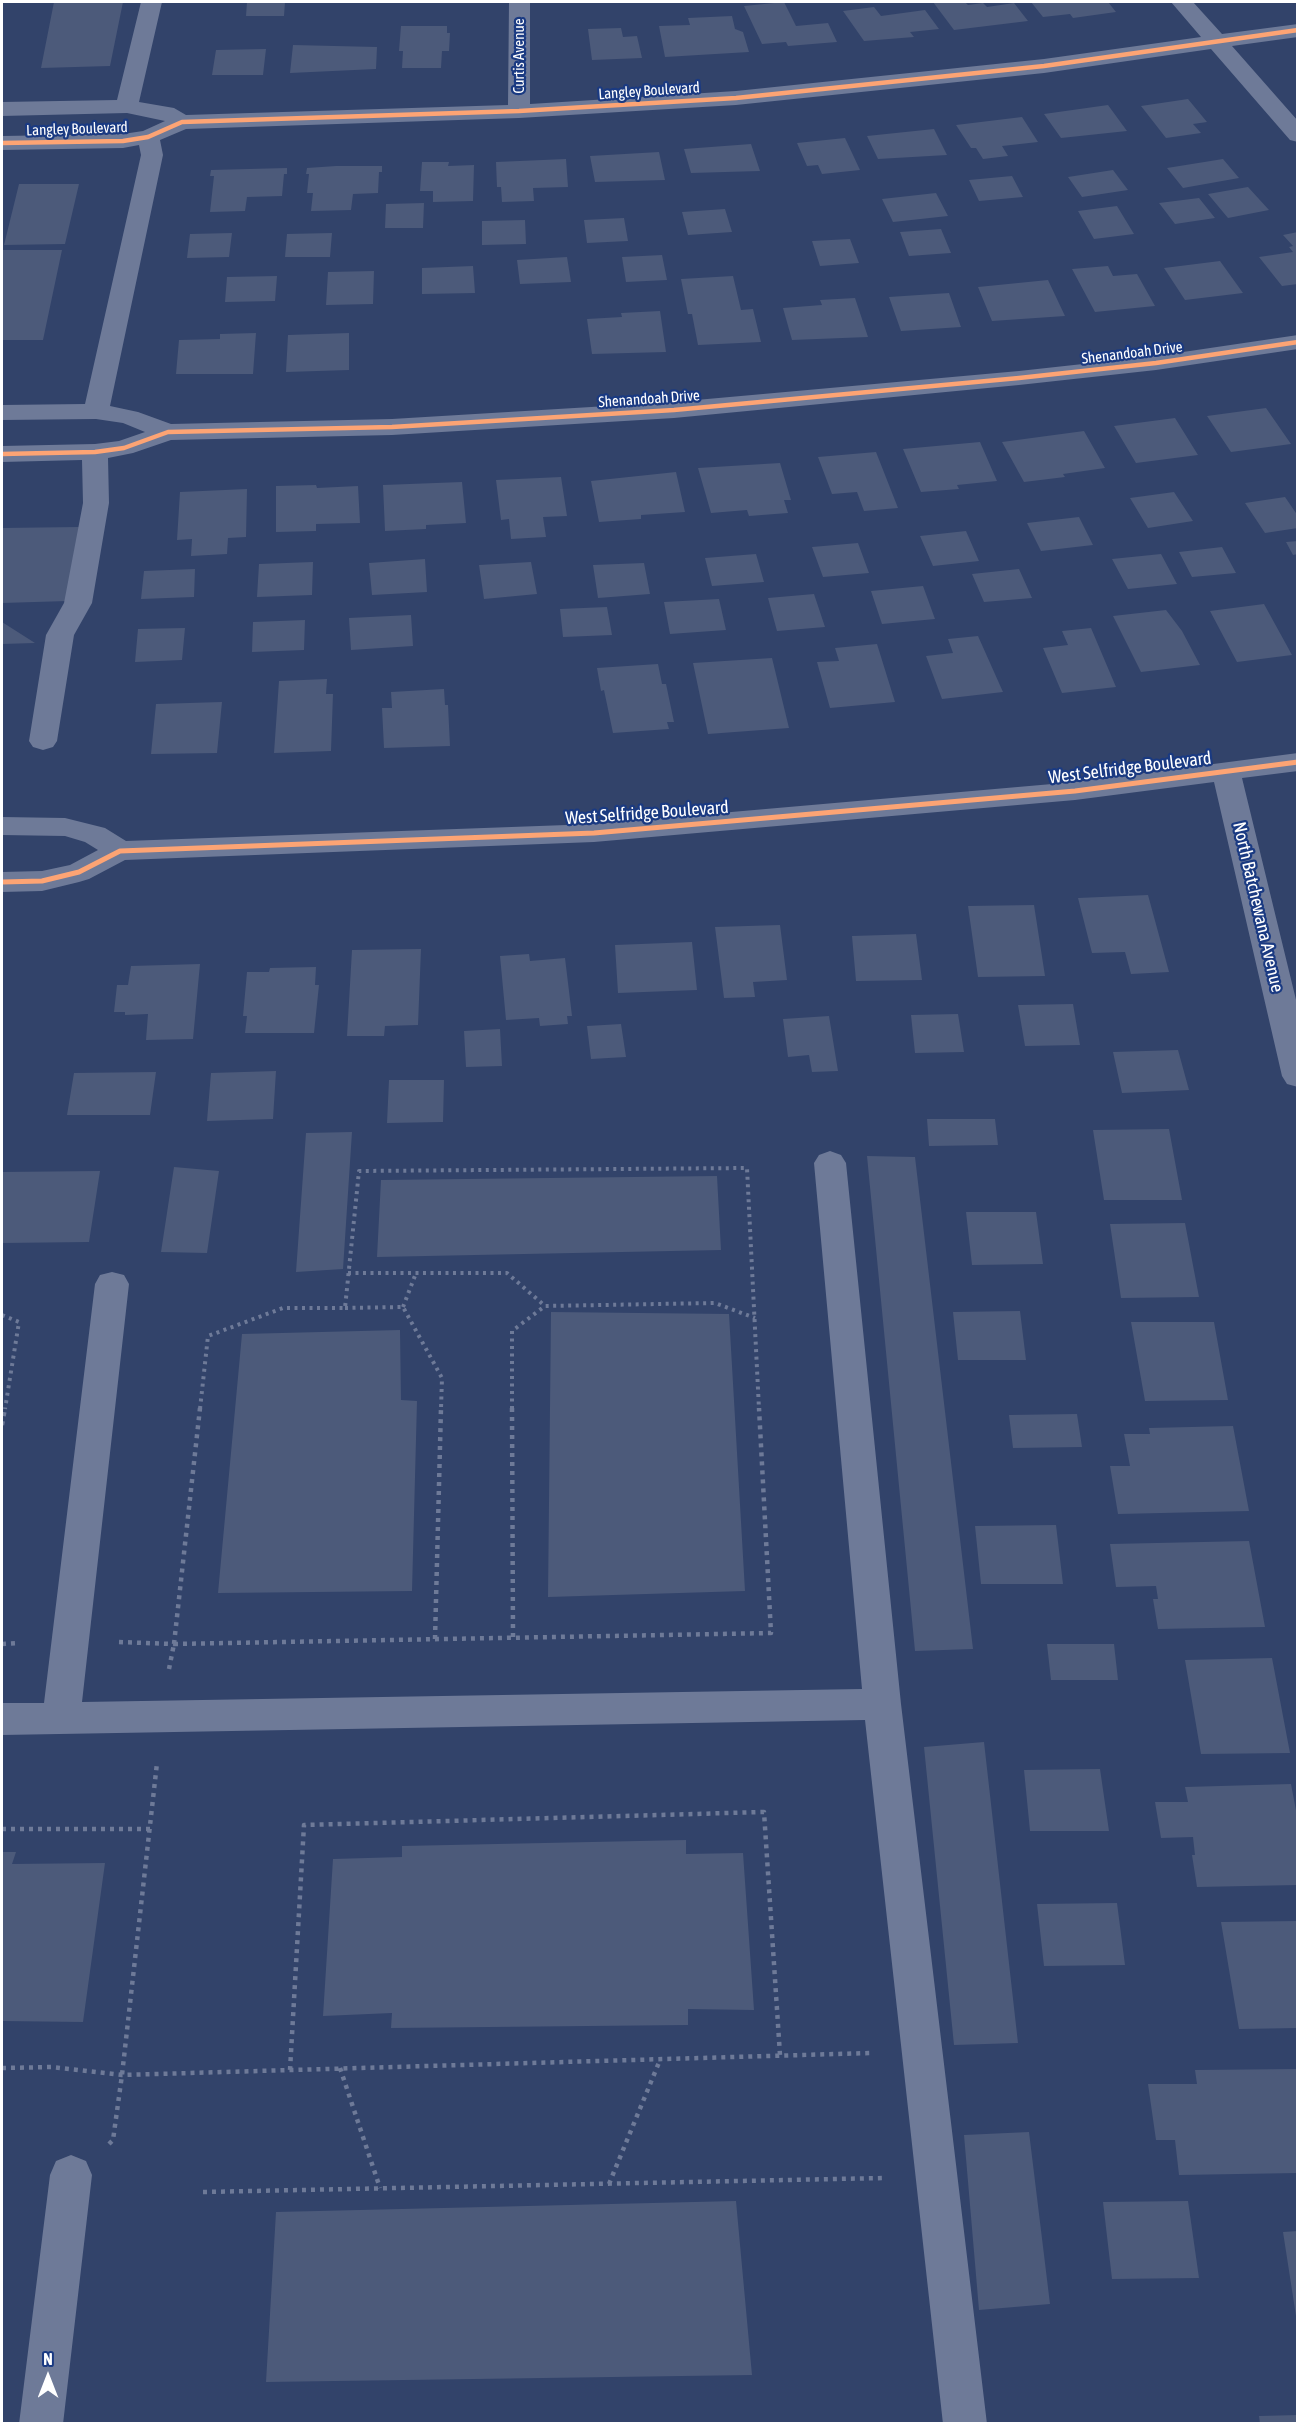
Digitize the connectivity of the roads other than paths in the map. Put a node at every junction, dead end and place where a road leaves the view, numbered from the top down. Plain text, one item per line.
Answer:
1 (151, 2) edge
2 (519, 2) edge
3 (1182, 2) edge
4 (1298, 30) edge
5 (1218, 43) junction
6 (127, 106) junction
7 (2, 109) edge
8 (519, 111) junction
9 (182, 122) junction
10 (1298, 135) edge
11 (148, 137) junction
12 (2, 143) edge
13 (1298, 342) edge
14 (96, 411) junction
15 (2, 412) edge
16 (168, 432) junction
17 (95, 452) junction
18 (2, 454) edge
19 (43, 741) dead end
20 (1298, 762) edge
21 (1227, 772) junction
22 (2, 826) edge
23 (120, 851) junction
24 (2, 882) edge
25 (1298, 1076) edge
26 (831, 1163) dead end
27 (112, 1284) dead end
28 (882, 1704) junction
29 (61, 1718) junction
30 (2, 1719) edge
31 (71, 2175) road end
32 (41, 2424) edge
33 (965, 2424) edge

1 - 6 street
2 - 8 street, Curtis Avenue
3 - 5 street
4 - 5 street, Langley Boulevard
5 - 8 street, Langley Boulevard
5 - 10 street
6 - 7 street, Langley Boulevard
6 - 9 street, Langley Boulevard
8 - 9 street, Langley Boulevard
9 - 11 street, Langley Boulevard
11 - 12 street, Langley Boulevard
11 - 14 street
13 - 16 street, Shenandoah Drive
14 - 15 street, Shenandoah Drive
14 - 16 street, Shenandoah Drive
16 - 17 street, Shenandoah Drive
17 - 18 street, Shenandoah Drive
17 - 19 street
20 - 21 street, West Selfridge Boulevard
21 - 23 street, West Selfridge Boulevard
21 - 25 street, North Batchewana Avenue
22 - 23 street
23 - 24 street, West Selfridge Boulevard
26 - 28 street
27 - 29 street
28 - 29 street
28 - 33 street
29 - 30 street
31 - 32 street

